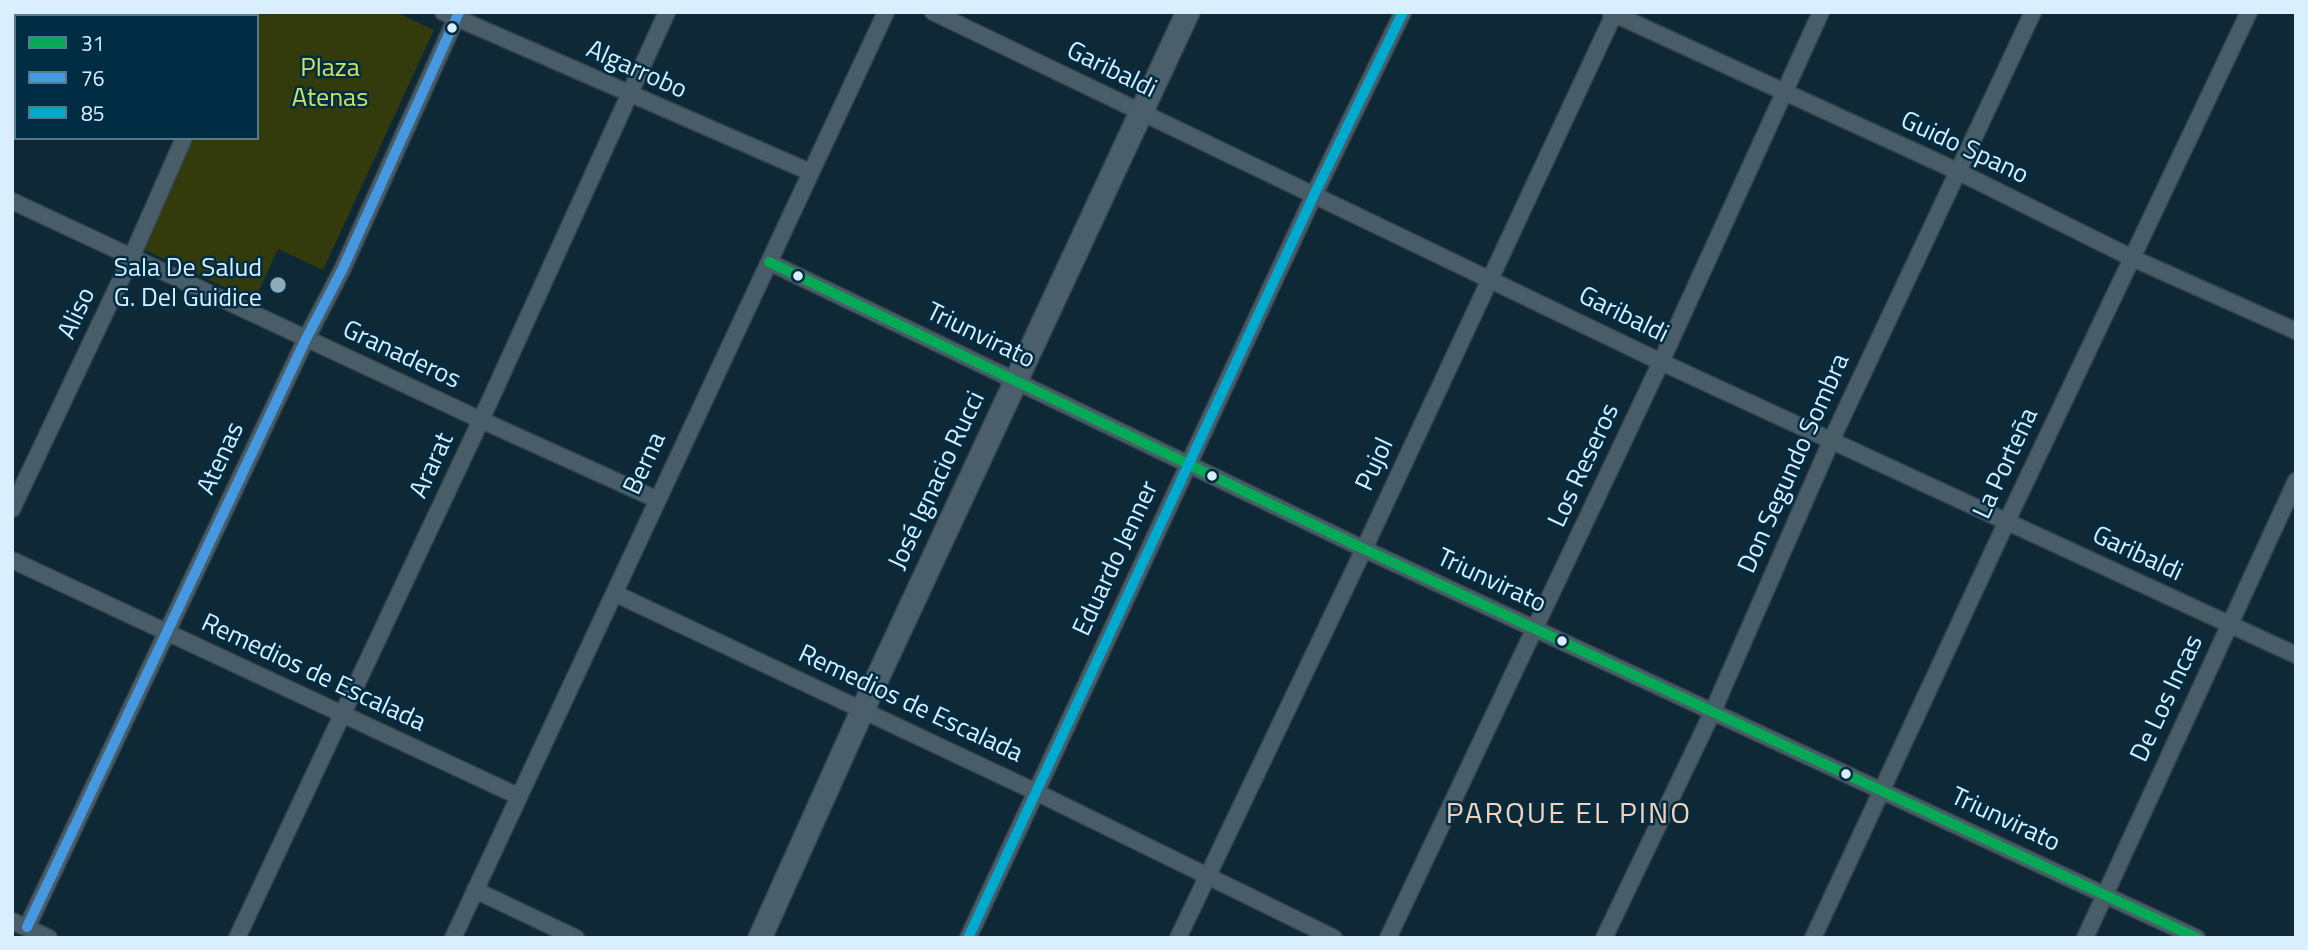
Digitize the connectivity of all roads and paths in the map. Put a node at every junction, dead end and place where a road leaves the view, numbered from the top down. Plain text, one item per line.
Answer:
1 (667, 12) edge
2 (886, 12) edge
3 (933, 12) edge
4 (1188, 12) edge
5 (1403, 12) edge
6 (1821, 12) edge
7 (2033, 12) edge
8 (2249, 12) edge
9 (1613, 13) edge
10 (453, 14) edge
11 (1783, 92) junction
12 (628, 94) junction
13 (1140, 113) junction
14 (183, 140) edge
15 (1957, 171) junction
16 (810, 172) junction
17 (1314, 195) junction
18 (12, 201) edge
19 (132, 256) junction
20 (2132, 258) junction
21 (769, 262) junction
22 (1489, 279) junction
23 (2296, 331) edge
24 (306, 339) junction
25 (1661, 362) junction
26 (1016, 382) junction
27 (481, 420) junction
28 (1832, 439) junction
29 (1188, 465) junction
30 (2296, 481) edge
31 (656, 499) junction
32 (12, 509) edge
33 (2007, 521) junction
34 (1364, 549) junction
35 (12, 560) edge
36 (614, 593) junction
37 (2229, 625) junction
38 (1535, 629) junction
39 (166, 633) junction
40 (2296, 655) edge
41 (863, 709) junction
42 (1713, 712) junction
43 (343, 714) junction
44 (1883, 791) junction
45 (1036, 792) junction
46 (518, 796) junction
47 (1207, 876) junction
48 (475, 890) junction
49 (2105, 895) junction
50 (20, 924) edge
51 (49, 938) edge
52 (237, 938) edge
53 (453, 938) edge
54 (576, 938) edge
55 (760, 938) edge
56 (968, 938) edge
57 (1178, 938) edge
58 (1334, 938) edge
59 (1388, 938) edge
60 (1604, 938) edge
61 (1813, 938) edge
62 (2085, 938) edge
63 (2197, 938) edge

1 - 12 street, Ararat
2 - 16 street, Berna
3 - 13 street, Garibaldi
4 - 13 street, José Ignacio Rucci
5 - 17 street, Eduardo Jenner
6 - 11 street, Los Reseros
7 - 15 street, Don Segundo Sombra
8 - 20 street, La Porteña
9 - 11 street, Guido Spano
9 - 22 street, Pujol
10 - 12 street, Algarrobo
10 - 24 street, Atenas
11 - 15 street, Guido Spano
11 - 25 street, Los Reseros
12 - 16 street, Algarrobo
12 - 27 street, Ararat
13 - 17 street, Garibaldi
13 - 26 street, José Ignacio Rucci
14 - 19 street, Aliso
15 - 20 street, Guido Spano
15 - 28 street, Don Segundo Sombra
16 - 21 street, Berna
17 - 22 street, Garibaldi
17 - 29 street, Eduardo Jenner
18 - 19 street, Granaderos
19 - 24 street, Granaderos
19 - 32 street, Aliso
20 - 23 street, Guido Spano
20 - 33 street, La Porteña
21 - 26 street, Triunvirato
21 - 31 street, Berna
22 - 25 street, Garibaldi
22 - 34 street, Pujol
24 - 27 street, Granaderos
24 - 39 street, Atenas
25 - 28 street, Garibaldi
25 - 38 street, Los Reseros
26 - 29 street, Triunvirato
26 - 41 street, José Ignacio Rucci
27 - 31 street, Granaderos
27 - 43 street, Ararat
28 - 33 street, Garibaldi
28 - 42 street, Don Segundo Sombra
29 - 34 street, Triunvirato
29 - 45 street, Eduardo Jenner
30 - 37 street, De Los Incas
31 - 36 street, Berna
33 - 37 street, Garibaldi
33 - 44 street, La Porteña
34 - 38 street, Triunvirato
34 - 47 street, Pujol
35 - 39 street, Remedios de Escalada
36 - 41 street, Remedios de Escalada
36 - 46 street, Berna
37 - 40 street, Garibaldi
37 - 49 street, De Los Incas
38 - 42 street, Triunvirato
38 - 59 street, Los Reseros
39 - 43 street, Remedios de Escalada
39 - 50 street, Atenas
41 - 45 street, Remedios de Escalada
41 - 55 street, José Ignacio Rucci
42 - 44 street, Triunvirato
42 - 60 street, Don Segundo Sombra
43 - 46 street, Remedios de Escalada
43 - 52 street, Ararat
44 - 49 street, Triunvirato
44 - 61 street, La Porteña
45 - 47 street, Remedios de Escalada
45 - 56 street, Eduardo Jenner
46 - 48 street, Berna
47 - 57 street, Pujol
47 - 58 street, Remedios de Escalada
48 - 53 street, Berna
48 - 54 street
49 - 62 street, De Los Incas
49 - 63 street, Triunvirato
50 - 51 street

